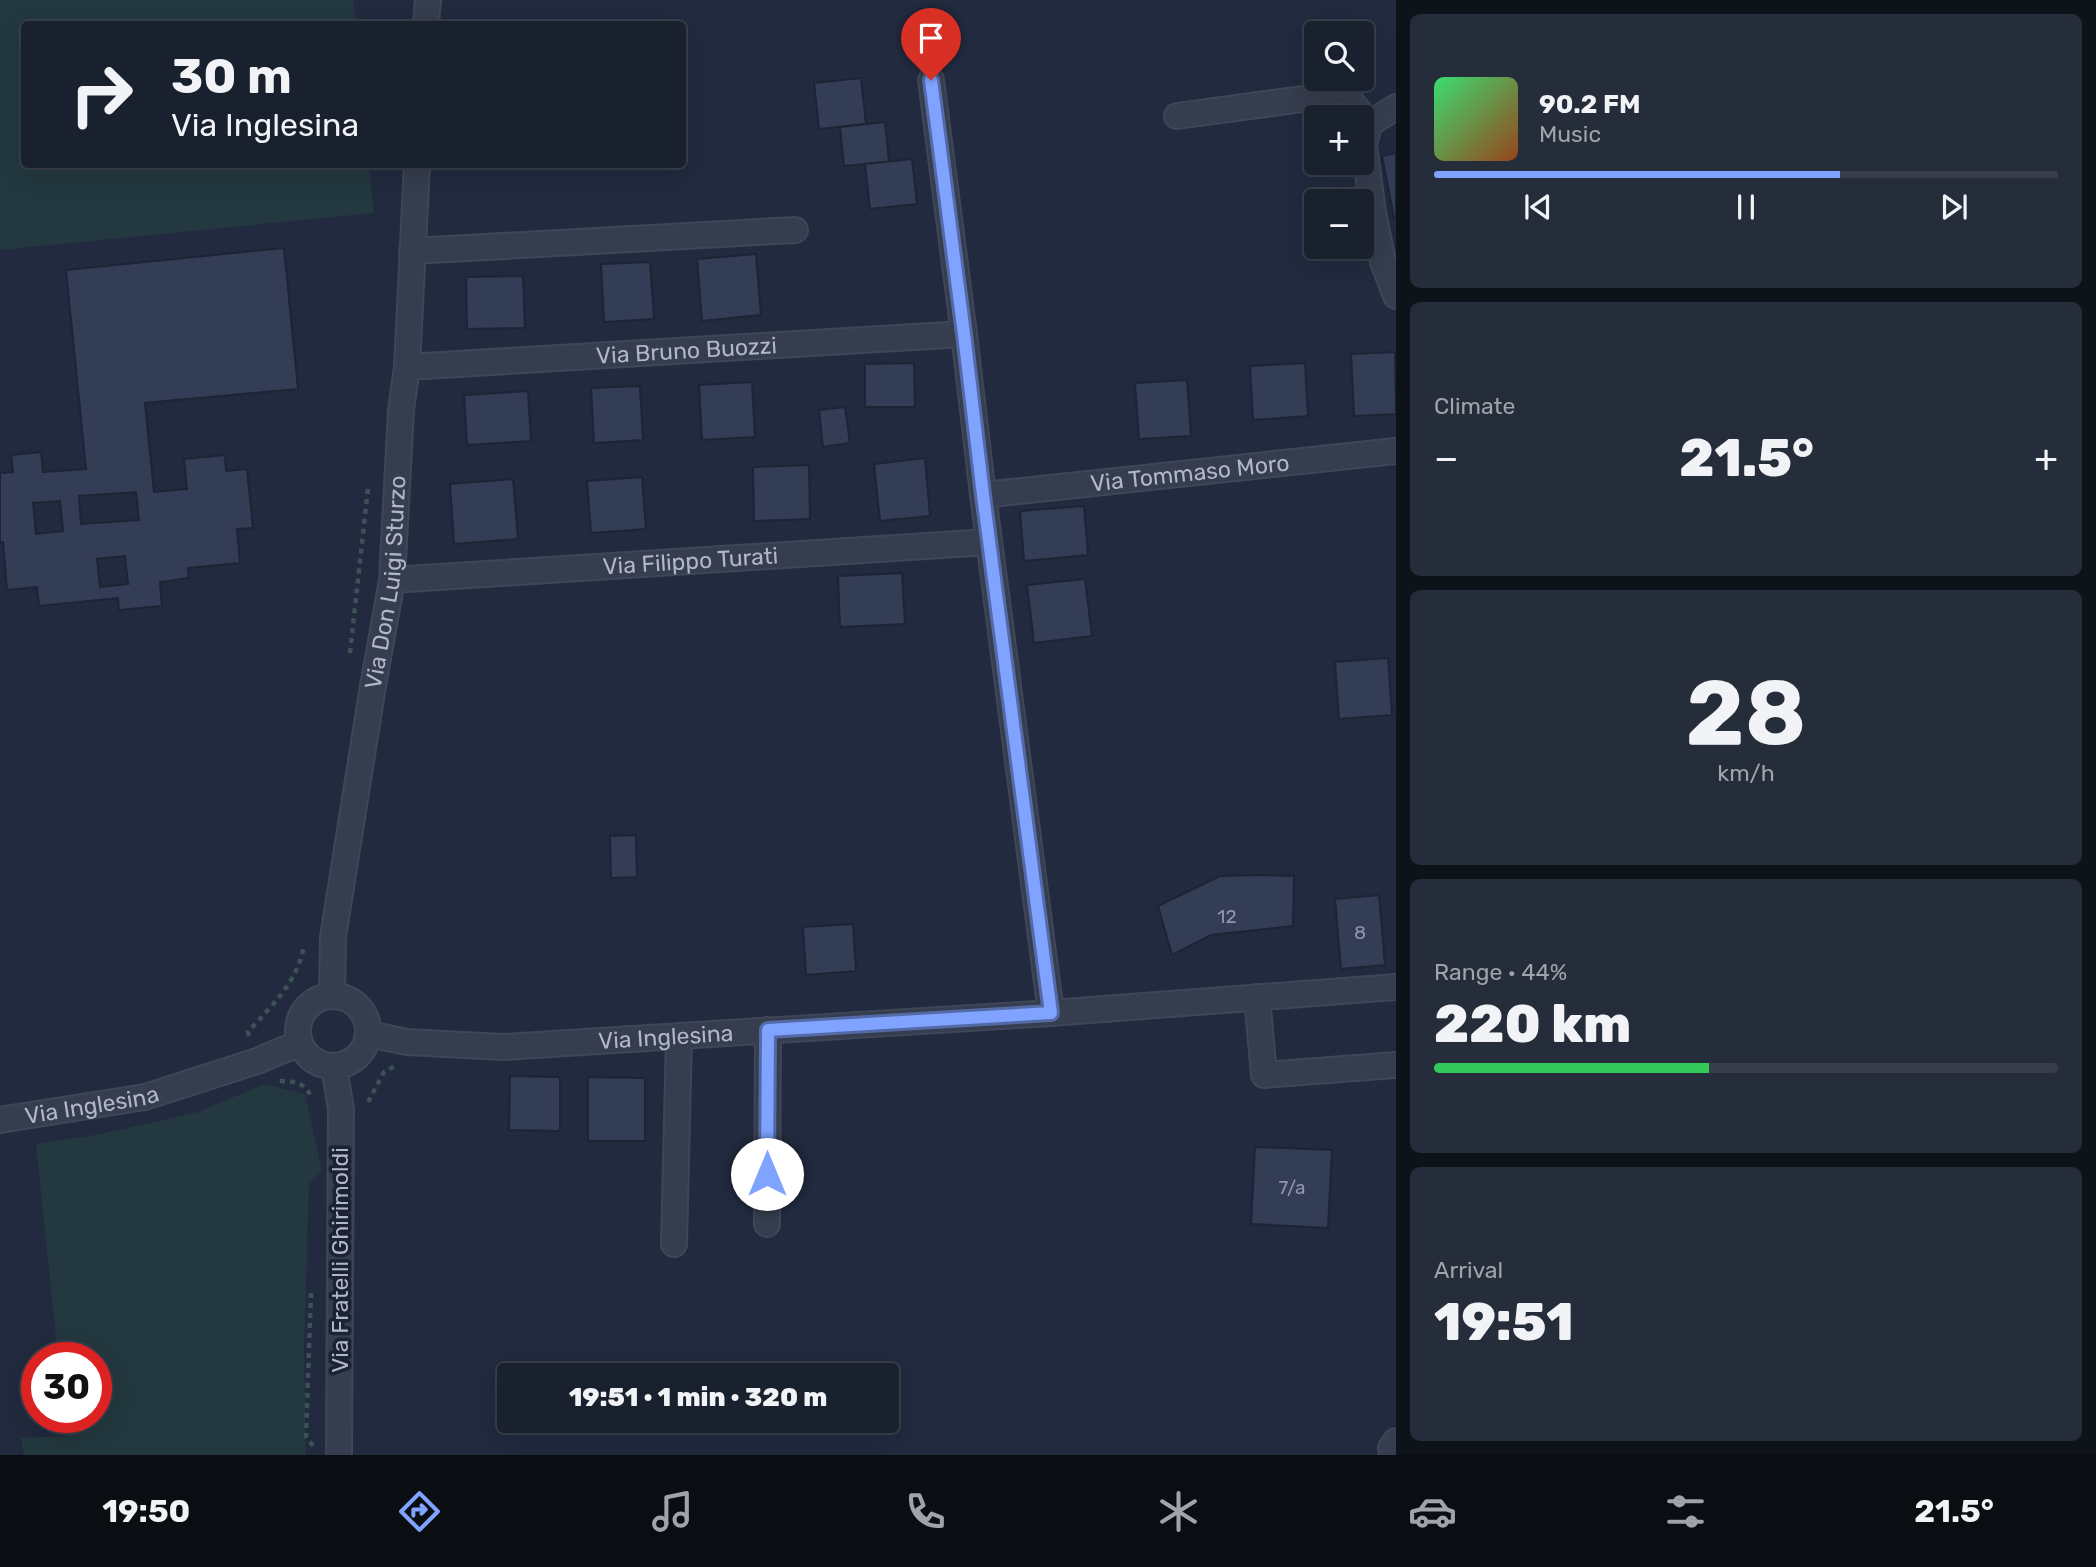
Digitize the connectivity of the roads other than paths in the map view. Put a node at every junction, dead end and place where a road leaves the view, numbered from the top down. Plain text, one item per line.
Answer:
1 (428, 0) edge
2 (426, 21) edge
3 (931, 80) dead end
4 (1354, 105) edge
5 (1396, 107) edge
6 (1177, 116) dead end
7 (1374, 120) edge
8 (417, 168) edge
9 (1368, 175) edge
10 (795, 230) dead end
11 (412, 251) junction
12 (1396, 296) edge
13 (964, 334) junction
14 (407, 367) junction
15 (1396, 451) edge
16 (983, 495) junction
17 (989, 542) junction
18 (392, 580) junction
19 (1396, 987) edge
20 (332, 996) junction
21 (1257, 997) junction
22 (1051, 1013) junction
23 (768, 1030) junction
24 (368, 1034) junction
25 (679, 1036) junction
26 (300, 1043) junction
27 (1396, 1065) edge
28 (334, 1067) junction
29 (0, 1119) edge
30 (767, 1224) dead end
31 (674, 1244) dead end
32 (1396, 1441) edge
33 (339, 1455) edge
34 (1392, 1455) edge

1 - 2 street
3 - 13 street
4 - 6 street
5 - 7 street
8 - 11 street, Via Don Luigi Sturzo
9 - 12 street
10 - 11 street
11 - 14 street, Via Don Luigi Sturzo
13 - 14 street, Via Bruno Buozzi
13 - 16 street
14 - 18 street, Via Don Luigi Sturzo
15 - 16 street, Via Tommaso Moro
16 - 17 street
17 - 18 street, Via Filippo Turati
17 - 22 street
18 - 20 street, Via Don Luigi Sturzo
19 - 21 street, Via Inglesina
20 - 24 street
20 - 26 street
21 - 22 street, Via Inglesina
21 - 27 street
22 - 23 street, Via Inglesina
23 - 25 street, Via Inglesina
23 - 30 street
24 - 25 street, Via Inglesina
24 - 28 street
25 - 31 street
26 - 28 street
26 - 29 street, Via Inglesina
28 - 33 street, Via Fratelli Ghirimoldi
32 - 34 street

